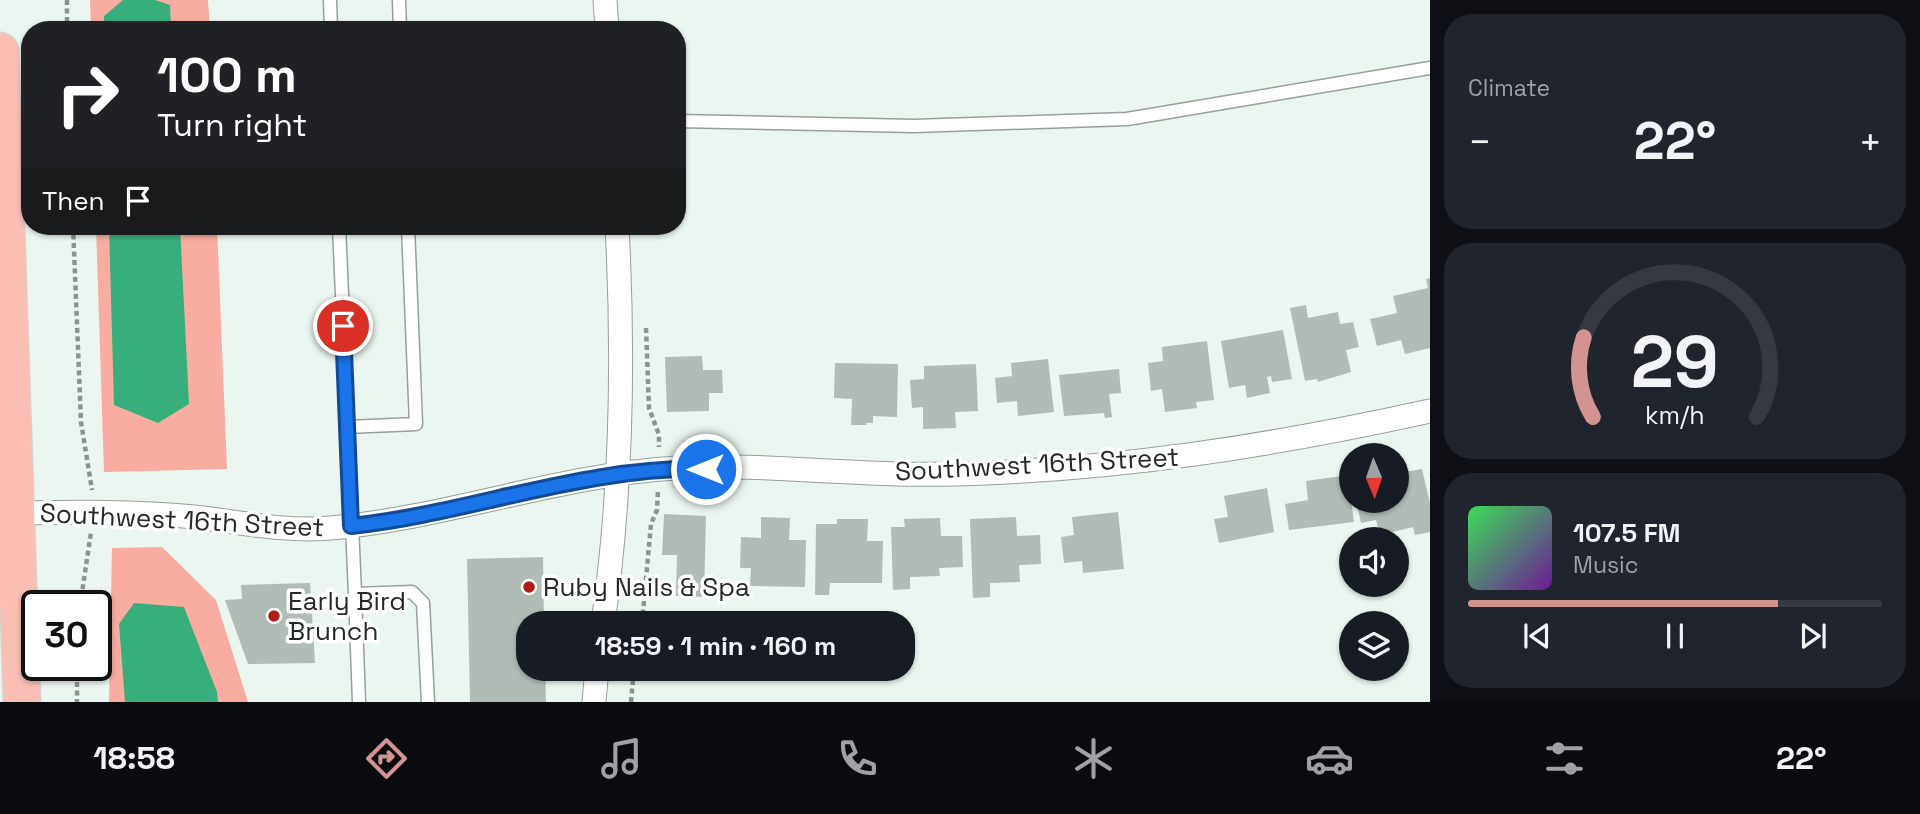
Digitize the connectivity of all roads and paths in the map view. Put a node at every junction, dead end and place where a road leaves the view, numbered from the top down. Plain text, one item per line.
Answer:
1 (67, 0) edge
2 (330, 0) edge
3 (399, 0) edge
4 (605, 0) edge
5 (68, 21) edge
6 (331, 21) edge
7 (400, 21) edge
8 (606, 21) edge
9 (0, 51) edge
10 (1430, 68) edge
11 (686, 121) edge
12 (73, 235) edge
13 (339, 235) edge
14 (408, 235) edge
15 (617, 235) edge
16 (4, 272) edge
17 (1430, 411) edge
18 (347, 427) junction
19 (620, 473) junction
20 (96, 512) junction
21 (15, 513) junction
22 (351, 526) junction
23 (82, 590) edge
24 (355, 594) junction
25 (604, 611) edge
26 (76, 681) edge
27 (596, 681) edge
28 (633, 681) edge
29 (22, 702) edge
30 (77, 702) edge
31 (359, 702) edge
32 (428, 702) edge
33 (594, 702) edge
34 (631, 702) edge

1 - 5 path
2 - 6 lane
3 - 7 lane
4 - 8 street
9 - 16 main road
10 - 11 lane
12 - 20 path
13 - 18 lane
14 - 18 lane
15 - 19 street
16 - 21 main road
17 - 19 street, Southwest 16th Street
18 - 22 lane
19 - 22 street, Southwest 16th Street
19 - 25 street
20 - 21 street, Southwest 16th Street
20 - 22 street, Southwest 16th Street
20 - 23 path
21 - 29 main road
22 - 24 lane
24 - 31 lane
24 - 32 lane
26 - 30 path
27 - 33 street
28 - 34 path

